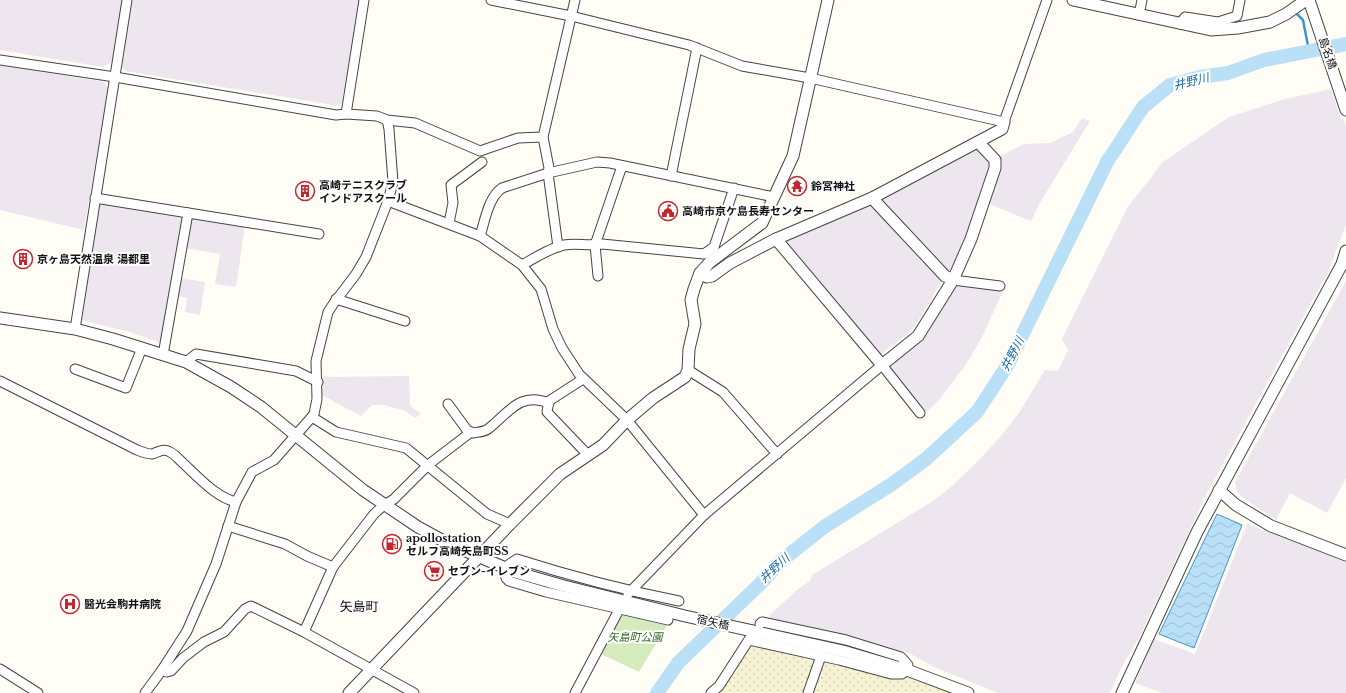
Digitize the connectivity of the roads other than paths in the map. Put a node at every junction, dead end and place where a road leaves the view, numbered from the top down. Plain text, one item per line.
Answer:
1 (127, 0) edge
2 (364, 0) edge
3 (491, 0) edge
4 (575, 0) edge
5 (828, 0) edge
6 (1047, 0) edge
7 (1073, 0) edge
8 (1142, 0) edge
9 (1240, 0) edge
10 (1308, 0) edge
11 (1139, 15) junction
12 (571, 16) junction
13 (1180, 24) junction
14 (697, 48) junction
15 (0, 60) edge
16 (115, 77) junction
17 (810, 78) junction
18 (1346, 110) edge
19 (346, 114) junction
20 (387, 120) junction
21 (1004, 122) junction
22 (543, 136) junction
23 (978, 142) junction
24 (482, 162) dead end
25 (622, 166) junction
26 (548, 174) junction
27 (671, 176) junction
28 (734, 188) junction
29 (774, 197) junction
30 (95, 198) junction
31 (872, 198) junction
32 (388, 201) junction
33 (188, 213) junction
34 (449, 224) junction
35 (318, 234) dead end
36 (480, 236) junction
37 (776, 239) junction
38 (595, 245) junction
39 (558, 247) junction
40 (1346, 252) edge
41 (522, 265) junction
42 (700, 274) junction
43 (598, 276) dead end
44 (953, 280) junction
45 (1000, 286) dead end
46 (336, 299) junction
47 (0, 318) edge
48 (405, 321) dead end
49 (75, 329) junction
50 (142, 348) junction
51 (163, 355) junction
52 (186, 362) junction
53 (882, 365) junction
54 (75, 369) dead end
55 (688, 370) junction
56 (583, 379) junction
57 (0, 381) edge
58 (318, 382) junction
59 (548, 403) junction
60 (448, 404) dead end
61 (920, 413) dead end
62 (312, 417) junction
63 (627, 420) junction
64 (471, 432) junction
65 (296, 435) junction
66 (776, 454) junction
67 (588, 455) junction
68 (428, 465) junction
69 (1219, 490) junction
70 (236, 502) junction
71 (384, 505) junction
72 (704, 515) junction
73 (510, 524) junction
74 (228, 526) junction
75 (1346, 555) edge
76 (478, 557) junction
77 (333, 567) junction
78 (504, 568) junction
79 (629, 592) junction
80 (679, 601) dead end
81 (620, 608) junction
82 (668, 620) dead end
83 (760, 624) dead end
84 (304, 632) junction
85 (821, 656) junction
86 (0, 669) edge
87 (162, 670) junction
88 (371, 670) junction
89 (907, 670) junction
90 (38, 693) edge
91 (145, 693) edge
92 (349, 693) edge
93 (414, 693) edge
94 (575, 693) edge
95 (710, 693) edge
96 (808, 693) edge
97 (968, 693) edge
98 (1122, 693) edge

1 - 16 street
2 - 19 street
3 - 12 street
4 - 12 street
5 - 17 street
6 - 21 street
7 - 11 street
8 - 11 street
9 - 13 street
10 - 13 street
10 - 18 street, 島名橋
11 - 13 street
12 - 14 street
12 - 22 street
14 - 17 street
14 - 27 street
15 - 16 street
16 - 19 street
16 - 30 street
17 - 21 street
17 - 29 street
19 - 20 street
20 - 22 street
20 - 32 street
21 - 23 street
22 - 26 street
23 - 31 street
23 - 44 street
24 - 34 street
25 - 26 street
25 - 27 street
25 - 38 street
26 - 36 street
26 - 39 street
27 - 28 street
28 - 29 street
28 - 38 street
29 - 42 street
30 - 33 street
30 - 49 street
31 - 37 street
31 - 44 street
32 - 34 street
32 - 46 street
33 - 35 street
33 - 51 street
34 - 36 street
36 - 41 street
37 - 42 street
37 - 53 street
38 - 39 street
38 - 43 street
39 - 41 street
40 - 69 street
41 - 56 street
42 - 55 street
44 - 45 street
44 - 53 street
46 - 48 street
46 - 58 street
47 - 49 street, 宿矢橋
49 - 50 street, 宿矢橋
50 - 51 street, 宿矢橋
50 - 54 street
51 - 52 street, 宿矢橋
52 - 58 street
52 - 65 street, 宿矢橋
53 - 61 street
53 - 66 street
55 - 63 street
55 - 66 street
56 - 59 street
56 - 63 street
57 - 70 street
58 - 62 street
59 - 64 street
59 - 67 street
60 - 64 street
62 - 65 street
62 - 68 street
63 - 67 street
63 - 72 street
64 - 68 street
65 - 70 street
65 - 71 street, 宿矢橋
66 - 72 street
67 - 73 street
68 - 71 street
68 - 73 street
69 - 75 street
69 - 98 street
70 - 74 street
71 - 76 street, 宿矢橋
71 - 77 street
72 - 79 street
73 - 76 street
74 - 77 street
74 - 87 street
76 - 78 street, 宿矢橋
76 - 88 street
77 - 84 street
78 - 79 street
78 - 81 street
78 - 89 street, 宿矢橋
79 - 80 street
81 - 82 street
81 - 94 street
83 - 89 street
84 - 87 street
84 - 88 street
85 - 89 street
85 - 95 street
85 - 96 street
86 - 90 street
87 - 91 street
88 - 92 street
88 - 93 street
89 - 97 street, 宿矢橋

